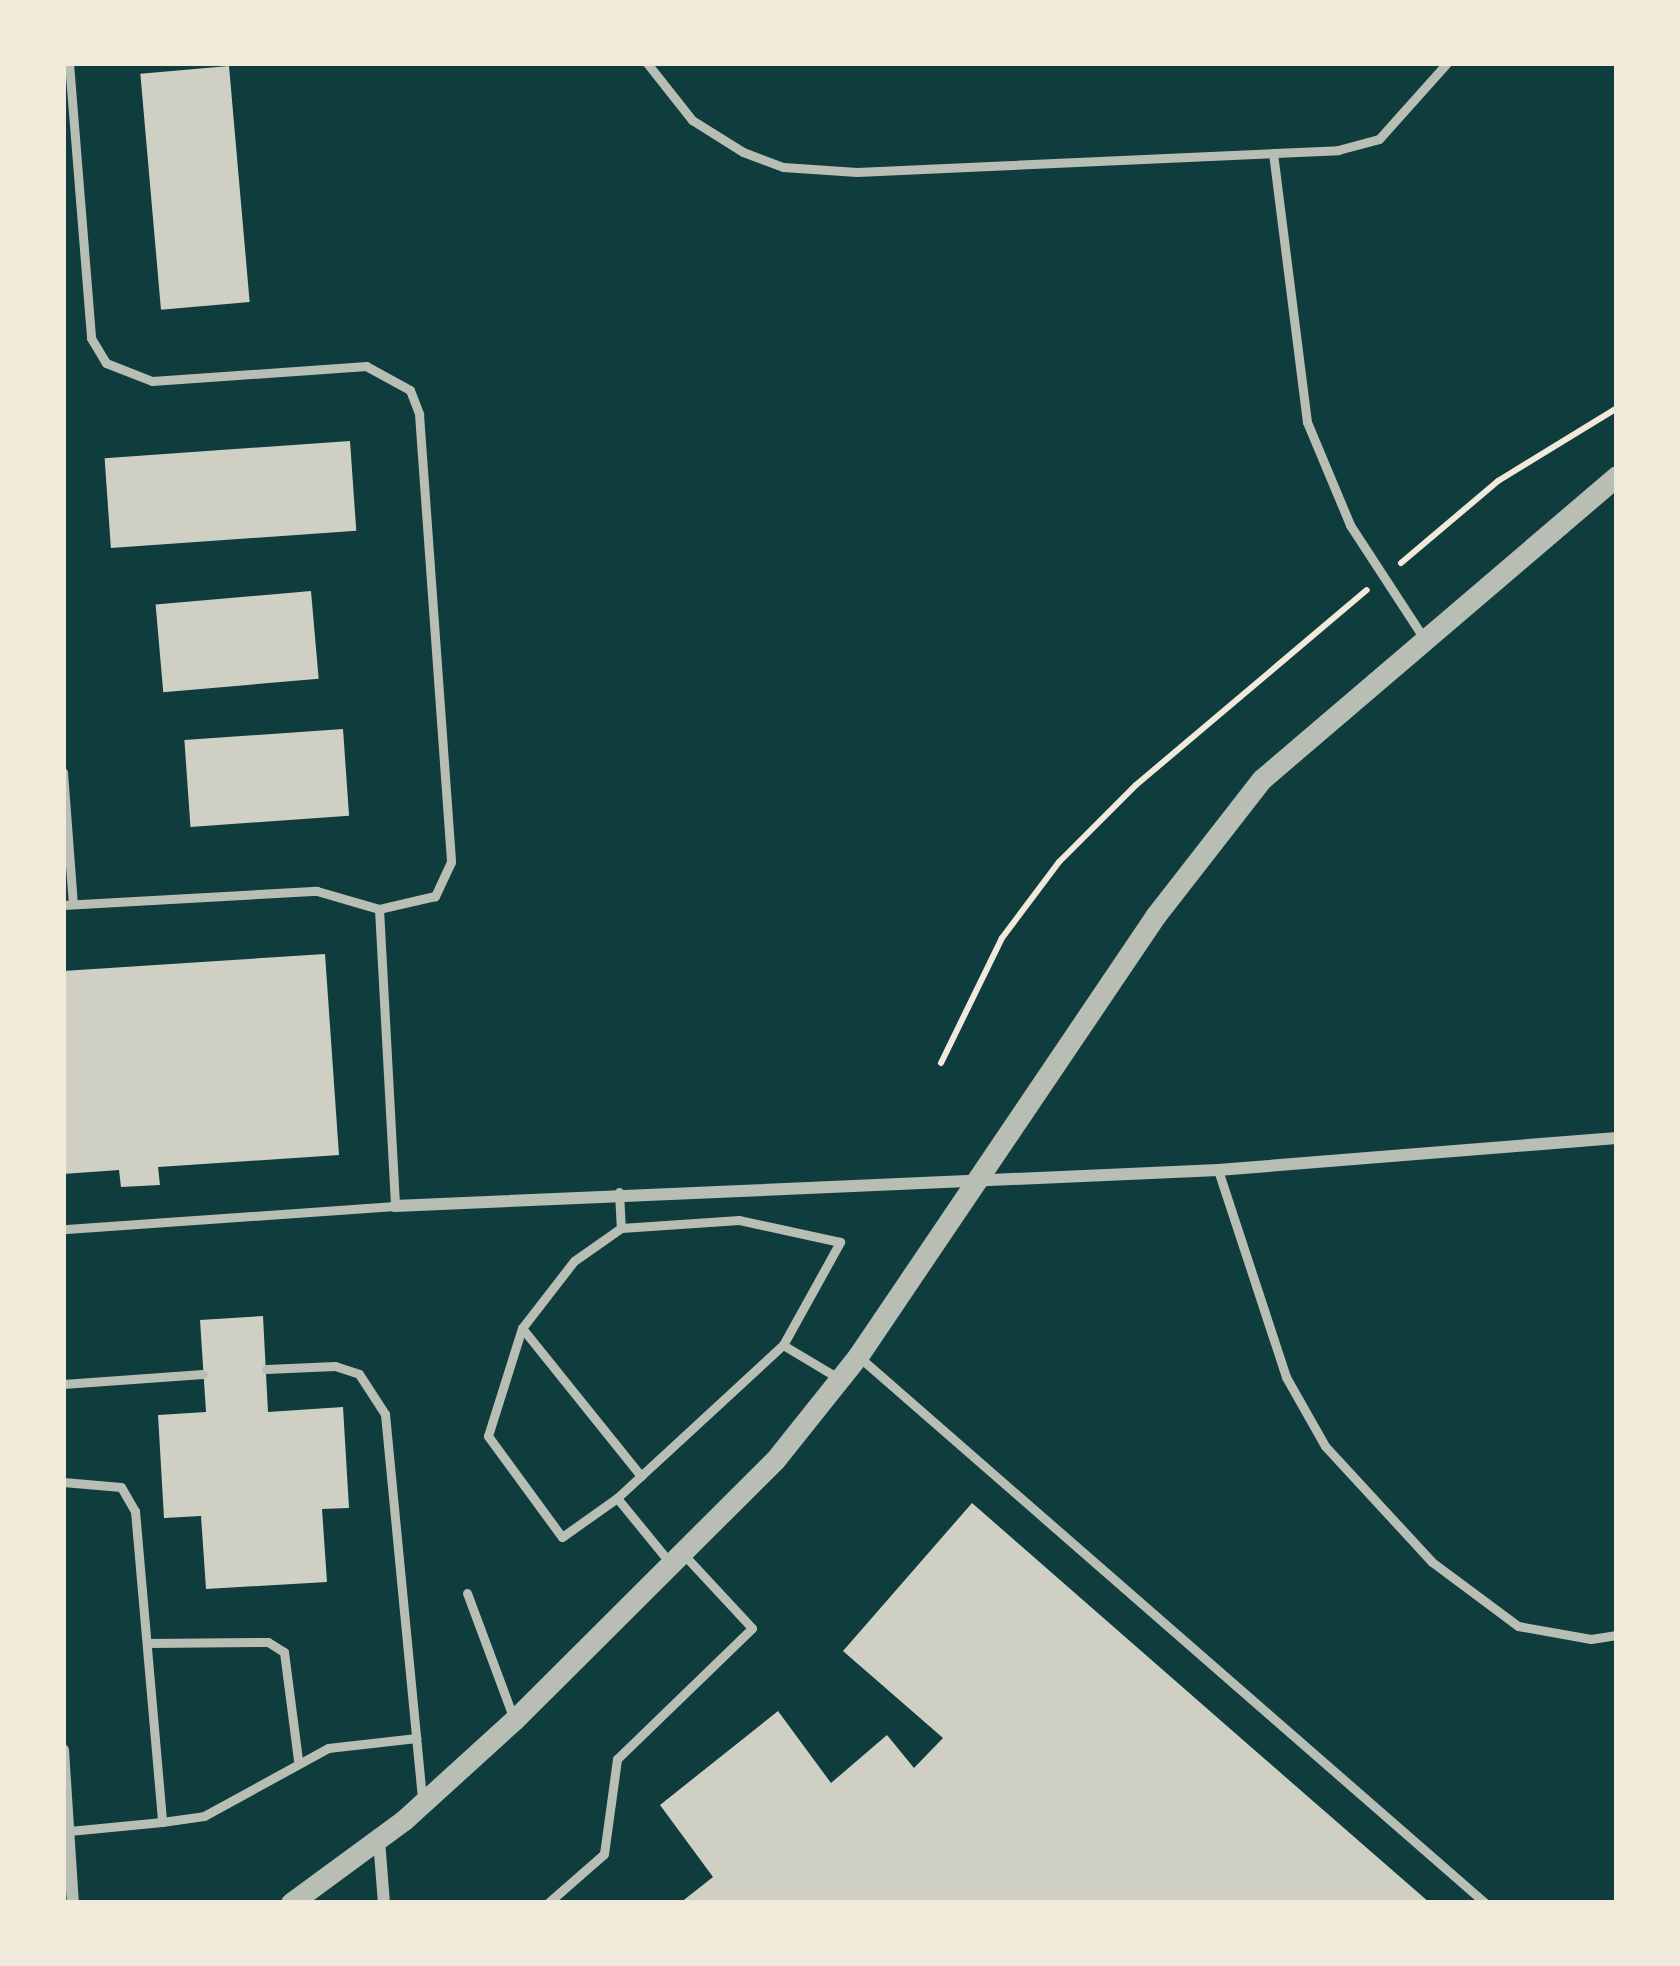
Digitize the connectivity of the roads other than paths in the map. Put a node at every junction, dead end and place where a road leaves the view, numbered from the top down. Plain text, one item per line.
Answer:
1 (69, 63) edge
2 (647, 63) edge
3 (1447, 63) edge
4 (1273, 153) junction
5 (1617, 476) edge
6 (1425, 639) junction
7 (63, 772) edge
8 (68, 904) edge
9 (379, 909) junction
10 (1617, 1138) edge
11 (1218, 1170) junction
12 (973, 1175) junction
13 (619, 1192) junction
14 (395, 1206) junction
15 (621, 1228) junction
16 (63, 1229) edge
17 (522, 1328) junction
18 (783, 1345) junction
19 (858, 1356) junction
20 (266, 1370) dead end
21 (203, 1374) dead end
22 (840, 1379) junction
23 (63, 1384) edge
24 (641, 1476) junction
25 (63, 1482) edge
26 (617, 1498) junction
27 (679, 1561) junction
28 (467, 1593) dead end
29 (1617, 1634) edge
30 (148, 1643) junction
31 (514, 1720) junction
32 (416, 1738) junction
33 (63, 1750) edge
34 (298, 1760) junction
35 (422, 1803) junction
36 (162, 1822) junction
37 (69, 1831) junction
38 (379, 1840) junction
39 (73, 1903) edge
40 (290, 1903) edge
41 (384, 1903) edge
42 (548, 1903) edge
43 (1485, 1903) edge

1 - 9 lane
2 - 4 lane
3 - 4 lane
4 - 6 lane
5 - 6 street
6 - 12 street
7 - 8 lane
8 - 9 lane
9 - 14 lane
10 - 11 street
11 - 12 street
11 - 29 lane
12 - 13 street
12 - 19 street
13 - 14 street
13 - 15 lane
14 - 16 lane
15 - 17 lane
15 - 18 lane
17 - 24 lane
17 - 26 lane
18 - 22 lane
18 - 24 lane
19 - 22 street
19 - 43 lane
20 - 32 lane
21 - 23 lane
22 - 27 street
24 - 26 lane
25 - 30 lane
26 - 27 lane
27 - 31 street
27 - 42 lane
28 - 31 lane
30 - 34 lane
30 - 36 lane
31 - 35 street
32 - 34 lane
32 - 35 lane
33 - 37 street
34 - 36 lane
35 - 38 street
36 - 37 lane
37 - 39 street
38 - 40 street
38 - 41 street

